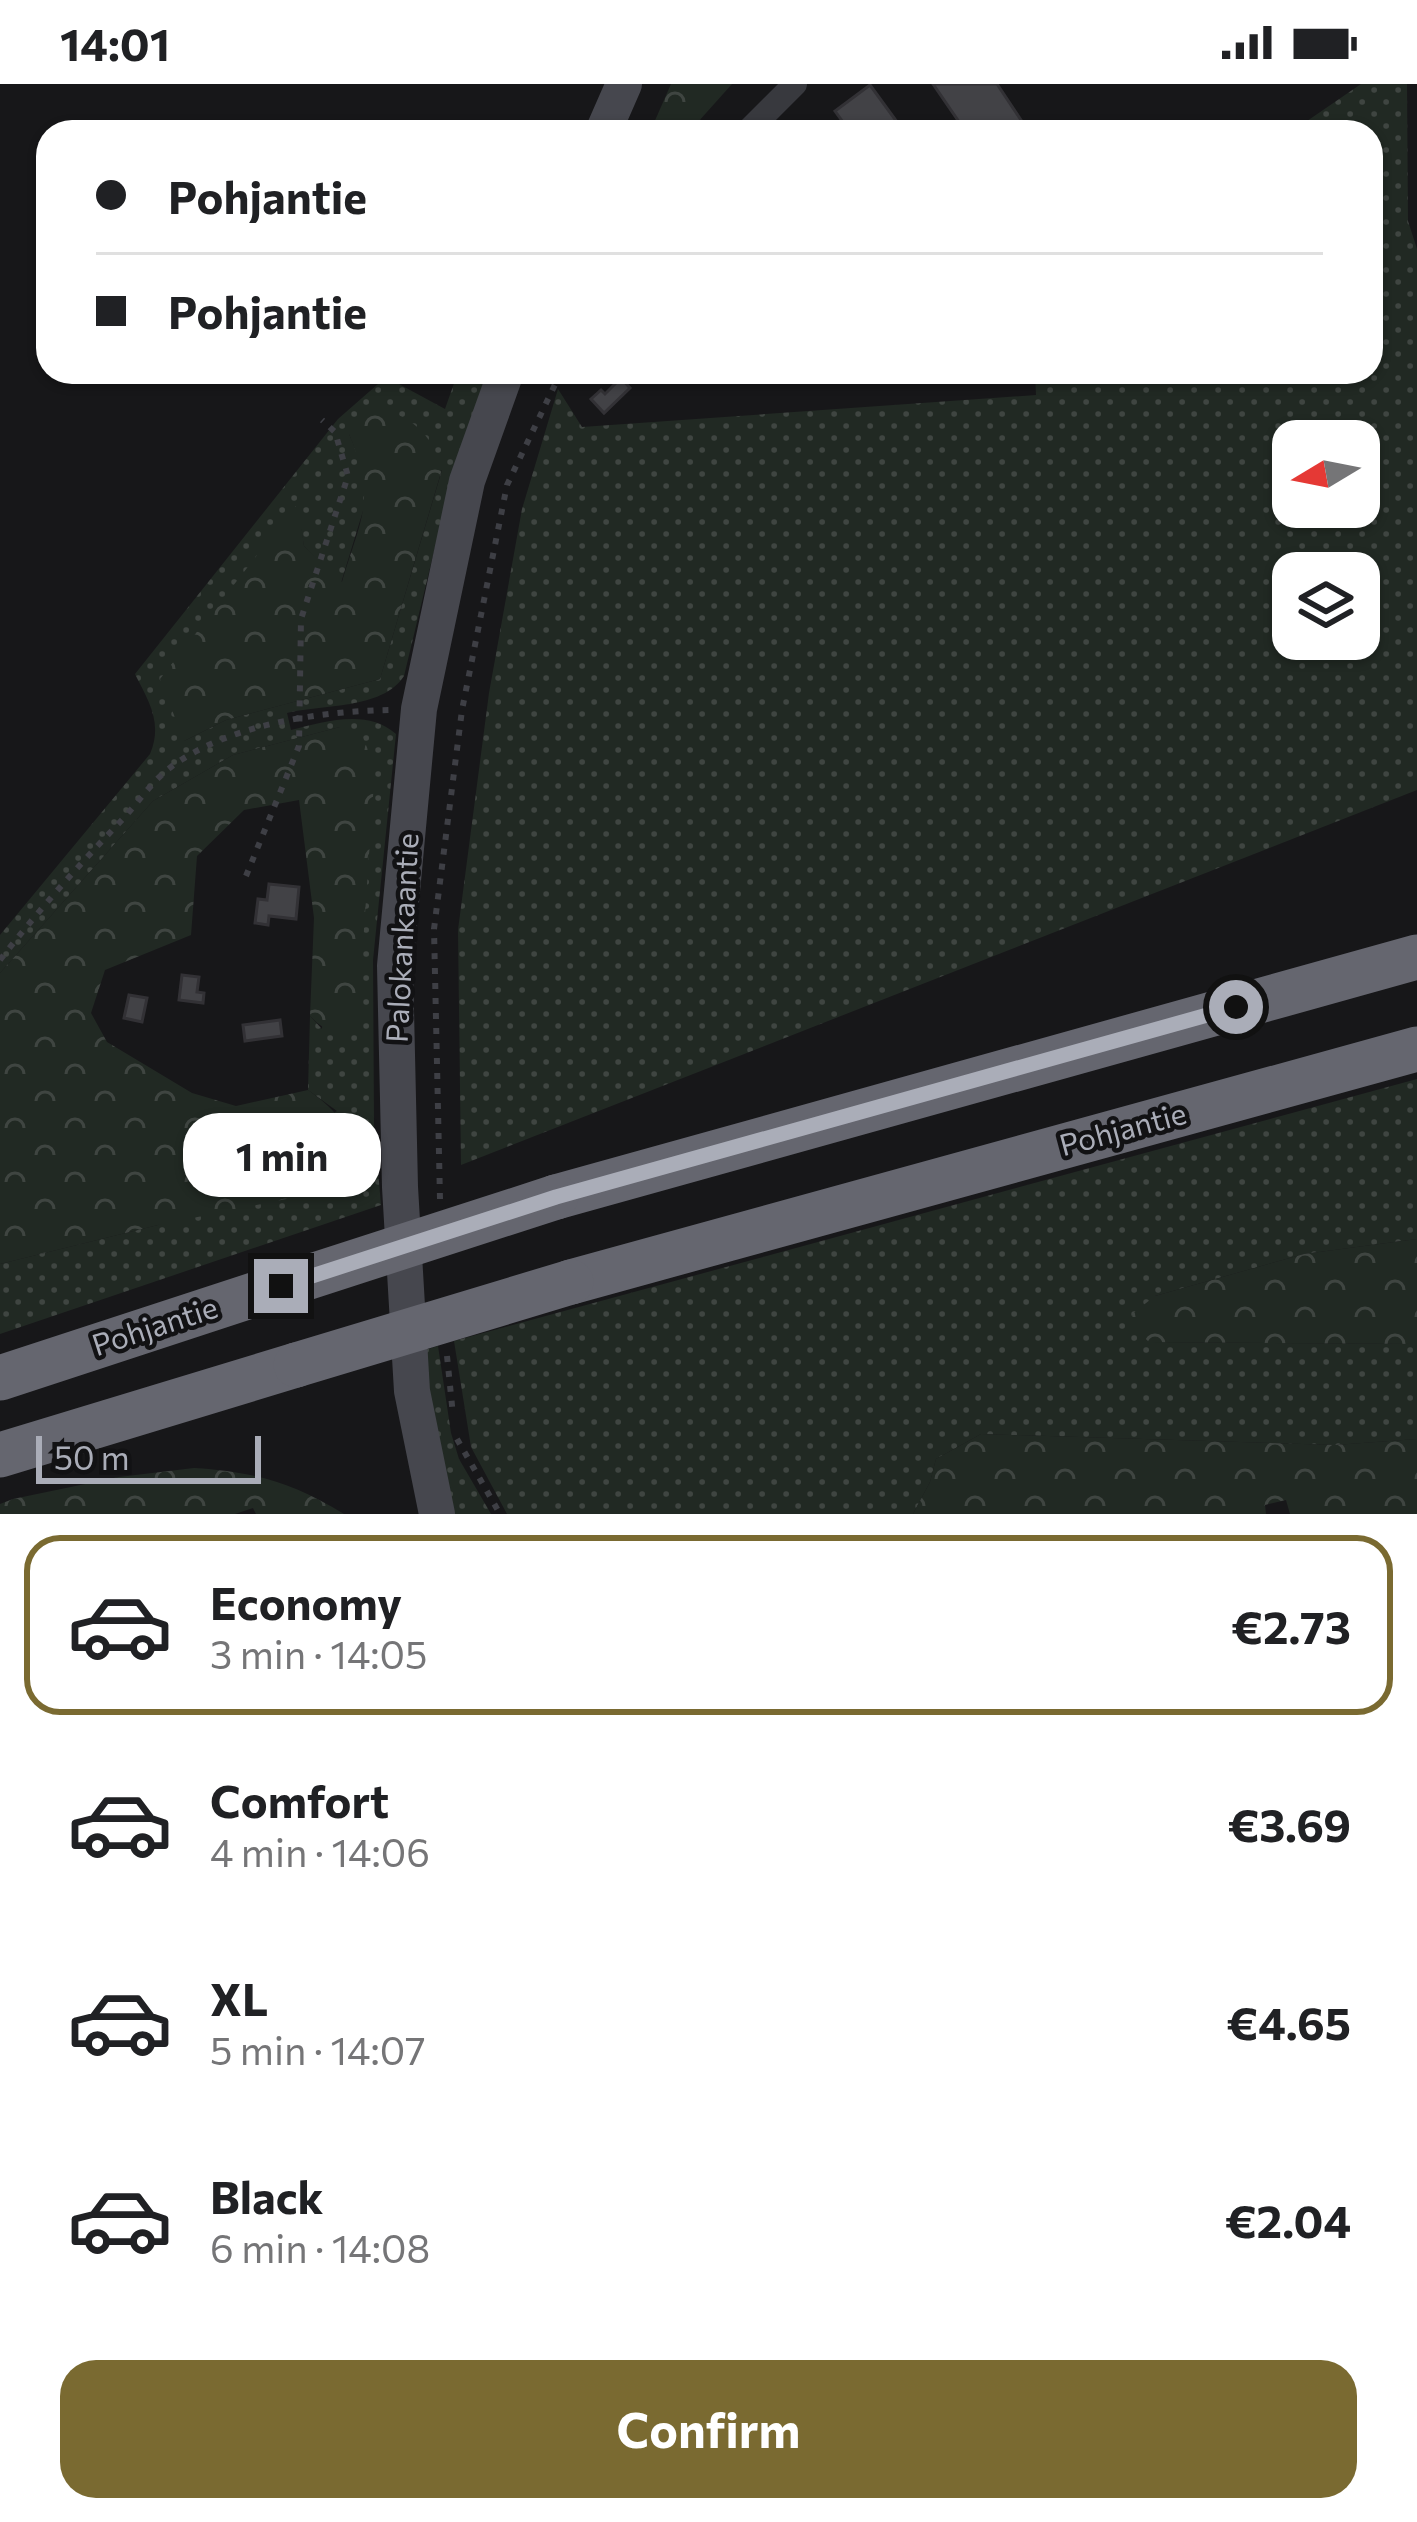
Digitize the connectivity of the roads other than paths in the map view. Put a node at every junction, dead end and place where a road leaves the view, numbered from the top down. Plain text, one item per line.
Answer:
1 (624, 84) edge
2 (795, 84) edge
3 (608, 120) edge
4 (759, 120) edge
5 (502, 384) edge
6 (1417, 957) edge
7 (1417, 1049) edge
8 (0, 1378) edge
9 (0, 1455) edge
10 (437, 1514) edge

1 - 3 main road
2 - 4 street
5 - 10 main road, Palokankaantie
6 - 8 highway, Pohjantie, bridge
7 - 9 highway, Pohjantie, bridge

